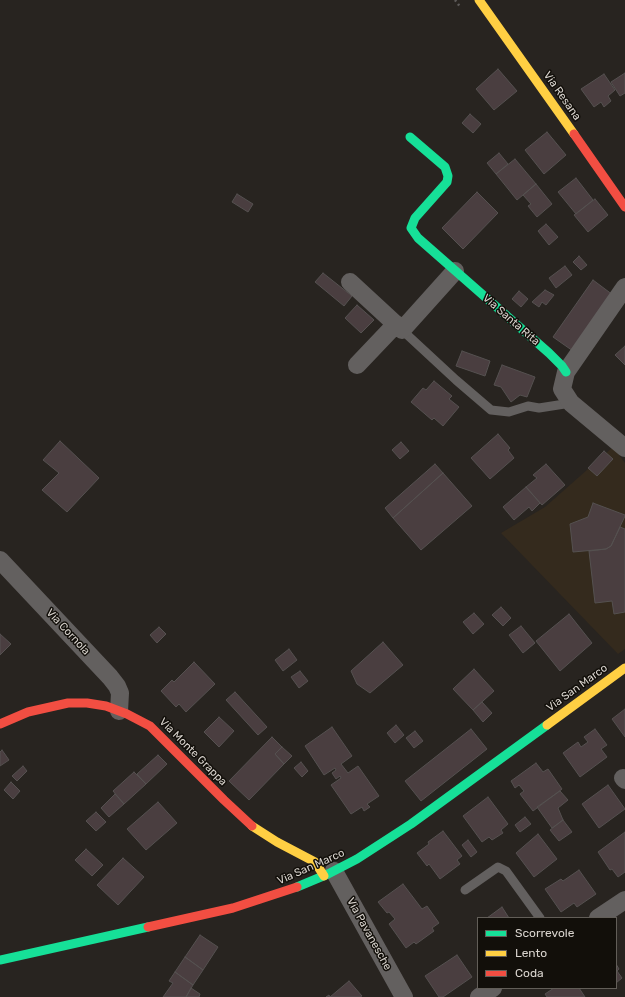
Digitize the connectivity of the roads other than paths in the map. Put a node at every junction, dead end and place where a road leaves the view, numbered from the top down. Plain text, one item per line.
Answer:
1 (479, 0) edge
2 (410, 137) dead end
3 (625, 207) edge
4 (455, 271) junction
5 (350, 282) dead end
6 (625, 286) edge
7 (399, 327) junction
8 (357, 365) dead end
9 (566, 372) junction
10 (571, 403) junction
11 (625, 448) edge
12 (0, 560) edge
13 (625, 668) edge
14 (119, 711) junction
15 (0, 724) edge
16 (329, 874) junction
17 (465, 890) dead end
18 (625, 900) edge
19 (539, 917) edge
20 (600, 917) edge
21 (0, 960) edge
22 (491, 989) edge
23 (404, 997) edge
24 (479, 997) edge

1 - 3 street, Via Resana
2 - 4 street, Via Santa Rita
4 - 7 street
4 - 9 street, Via Santa Rita
5 - 7 street
6 - 9 street
7 - 8 street
7 - 10 lane
9 - 10 street
10 - 11 street
12 - 14 street, Via Cornola
13 - 16 street, Via San Marco
14 - 15 street, Via Monte Grappa
14 - 16 street, Via Monte Grappa
16 - 21 street, Via San Marco
16 - 23 street, Via Pavanesche
17 - 19 lane
18 - 20 street
22 - 24 street

